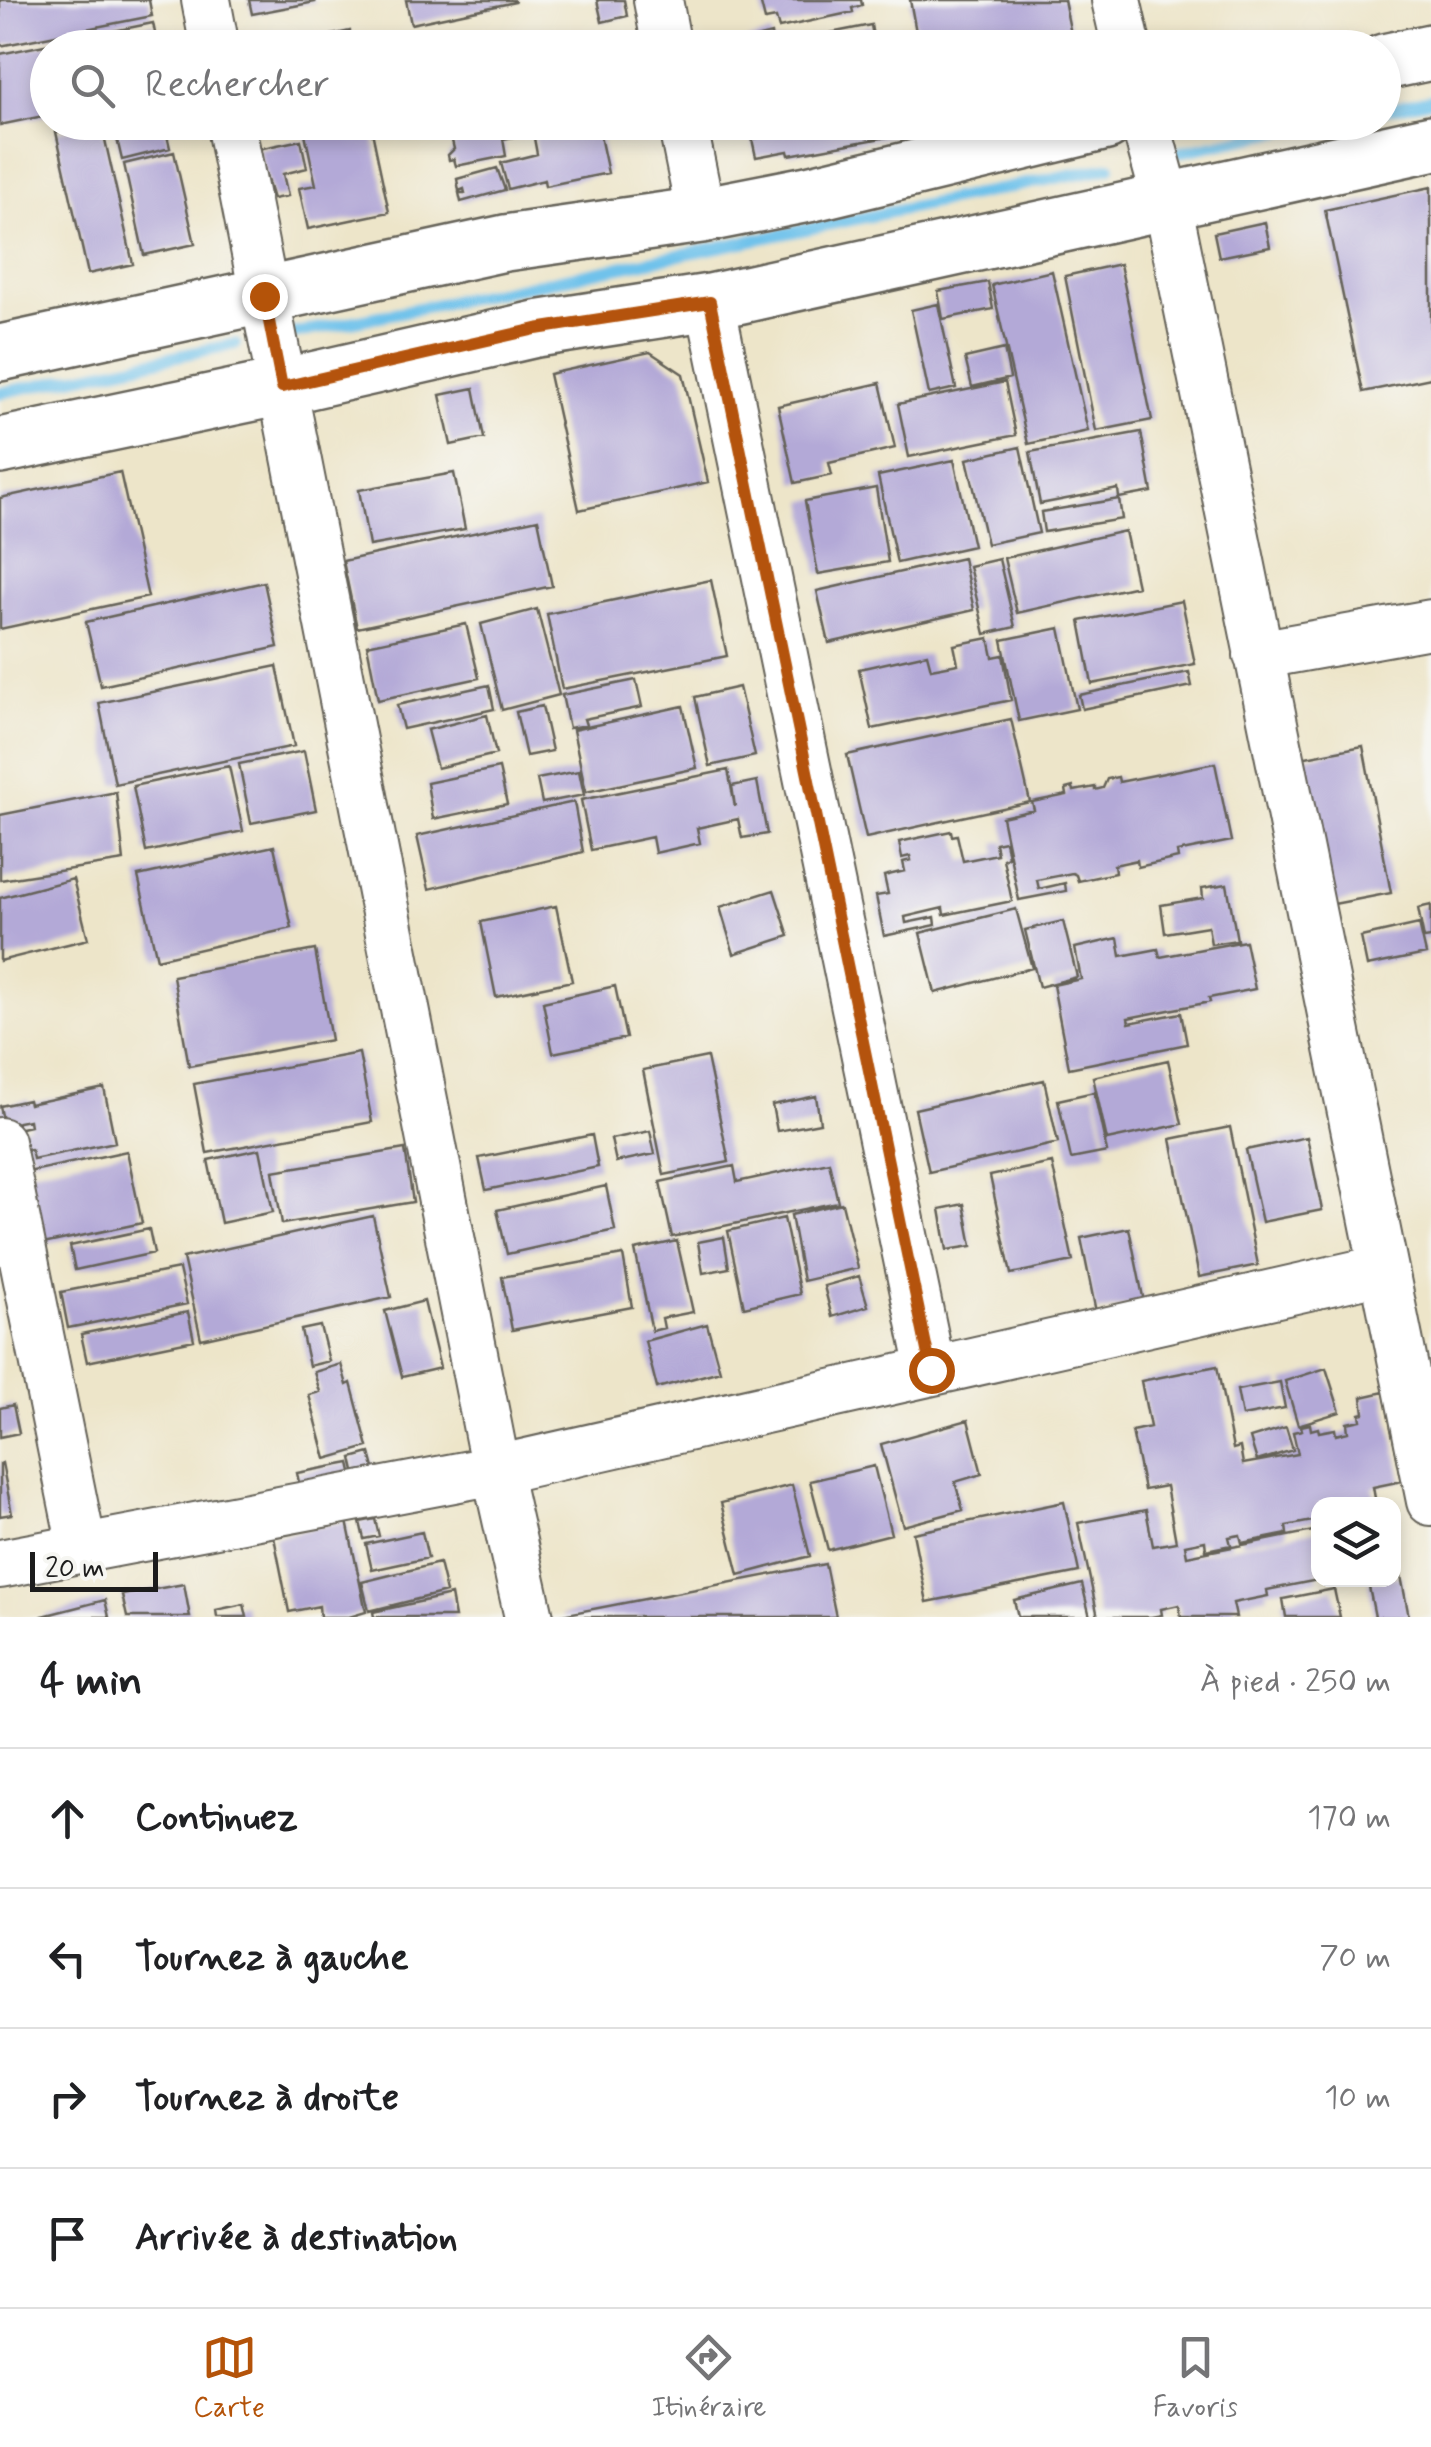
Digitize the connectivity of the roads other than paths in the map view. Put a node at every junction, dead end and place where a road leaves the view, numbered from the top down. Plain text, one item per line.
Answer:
1 (206, 0) edge
2 (658, 0) edge
3 (1116, 0) edge
4 (212, 30) edge
5 (664, 30) edge
6 (1123, 30) edge
7 (1431, 52) edge
8 (1401, 58) edge
9 (234, 140) edge
10 (686, 140) edge
11 (1031, 140) edge
12 (1150, 140) edge
13 (1431, 143) edge
14 (1167, 202) junction
15 (701, 215) junction
16 (264, 296) junction
17 (710, 302) junction
18 (0, 353) edge
19 (282, 387) junction
20 (0, 446) edge
21 (1431, 624) edge
22 (1258, 655) junction
23 (0, 1142) edge
24 (1383, 1269) junction
25 (931, 1370) junction
26 (496, 1470) junction
27 (1431, 1501) edge
28 (82, 1548) junction
29 (0, 1564) edge
30 (529, 1617) edge

1 - 4 street
2 - 5 street
3 - 6 street
7 - 8 street
9 - 16 street
10 - 15 street
11 - 15 street
12 - 14 street
13 - 14 street
14 - 17 street
14 - 22 street
15 - 16 street
16 - 18 street
16 - 19 street
17 - 19 street
17 - 25 street
19 - 20 street
19 - 26 street
21 - 22 street
22 - 24 street
23 - 28 street
24 - 25 street
24 - 27 street
25 - 26 street
26 - 28 street
26 - 30 street
28 - 29 street

